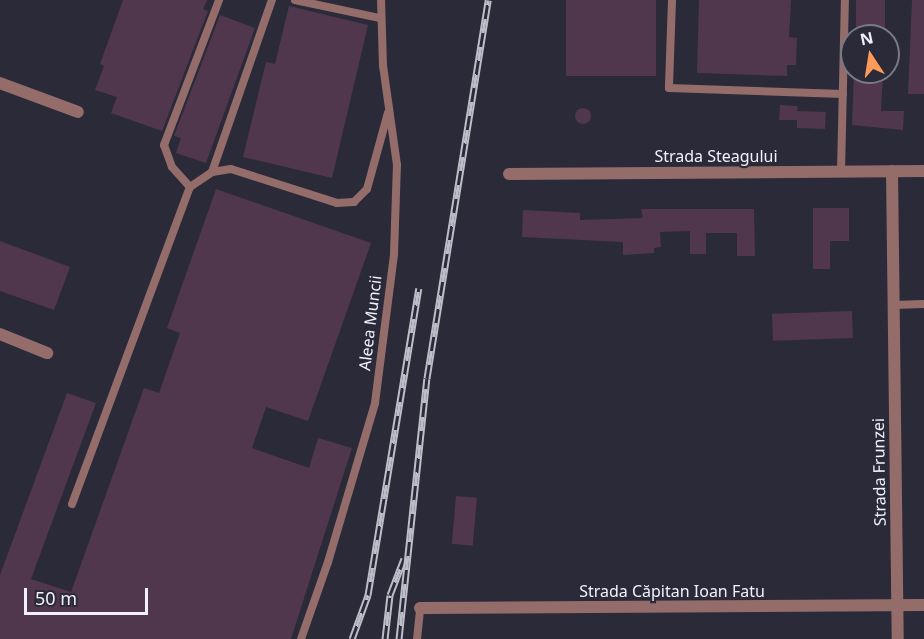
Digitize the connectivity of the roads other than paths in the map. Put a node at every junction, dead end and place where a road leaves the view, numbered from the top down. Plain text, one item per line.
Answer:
1 (219, 0) edge
2 (272, 0) edge
3 (295, 0) edge
4 (381, 0) edge
5 (672, 0) edge
6 (845, 0) edge
7 (380, 18) junction
8 (0, 82) edge
9 (843, 94) junction
10 (389, 108) junction
11 (78, 112) dead end
12 (212, 171) junction
13 (892, 171) junction
14 (924, 171) edge
15 (841, 172) junction
16 (509, 174) dead end
17 (190, 187) junction
18 (924, 304) edge
19 (893, 305) junction
20 (0, 334) edge
21 (47, 353) dead end
22 (72, 504) dead end
23 (924, 605) edge
24 (898, 606) junction
25 (420, 608) joint
26 (301, 639) edge
27 (417, 639) edge
28 (898, 639) edge

1 - 17 lane
2 - 12 lane
3 - 7 lane
4 - 7 lane, Aleea Muncii
5 - 9 lane
6 - 9 lane
7 - 10 lane, Aleea Muncii
8 - 11 street
9 - 15 lane
10 - 12 lane
10 - 26 lane, Aleea Muncii
12 - 17 lane
13 - 14 street, Strada Steagului
13 - 15 street, Strada Steagului
13 - 19 street, Strada Frunzei
15 - 16 street, Strada Steagului
17 - 22 lane
18 - 19 lane
19 - 24 street, Strada Frunzei
20 - 21 street
23 - 24 street, Strada Căpitan Ioan Fatu
24 - 25 street, Strada Căpitan Ioan Fatu
24 - 28 street, Strada Frunzei
25 - 27 lane

